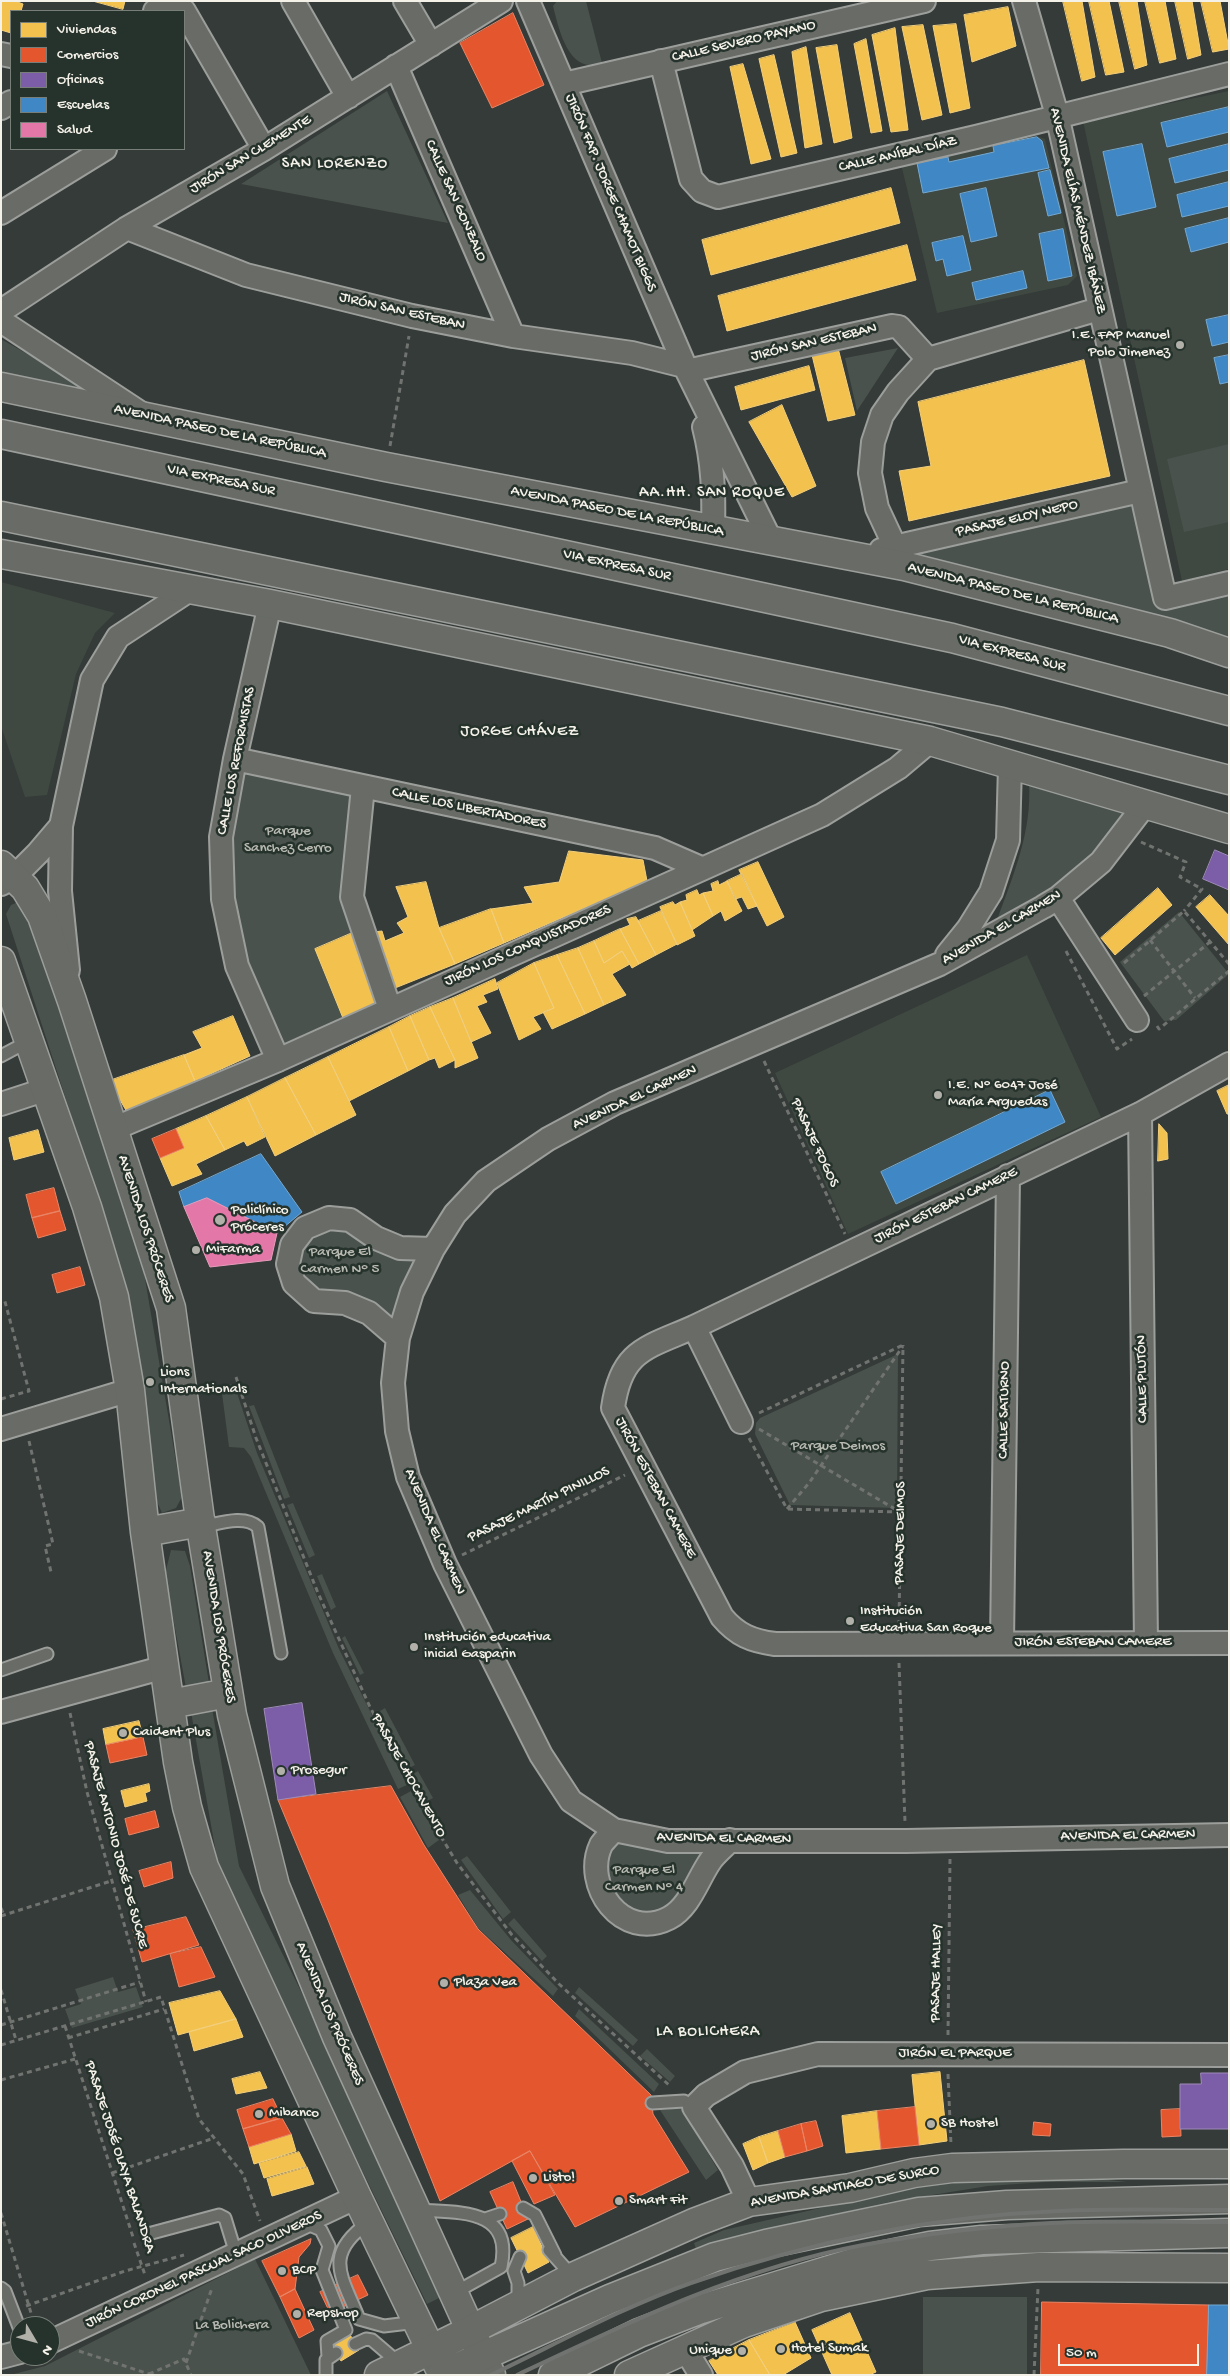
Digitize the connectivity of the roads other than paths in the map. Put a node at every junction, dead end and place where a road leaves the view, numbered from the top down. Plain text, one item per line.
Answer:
1 (170, 1) edge
2 (293, 1) edge
3 (405, 1) edge
4 (501, 1) edge
5 (528, 1) edge
6 (924, 1) edge
7 (1024, 1) edge
8 (156, 10) edge
9 (185, 13) edge
10 (431, 45) junction
11 (661, 61) junction
12 (396, 66) junction
13 (1229, 74) edge
14 (564, 84) junction
15 (348, 96) junction
16 (1057, 115) junction
17 (264, 149) junction
18 (103, 150) edge
19 (1, 213) edge
20 (127, 228) junction
21 (1099, 309) junction
22 (1, 311) edge
23 (1, 321) edge
24 (513, 336) junction
25 (928, 359) junction
26 (688, 374) junction
27 (1, 387) edge
28 (144, 415) junction
29 (1, 434) edge
30 (1140, 491) junction
31 (1, 516) edge
32 (712, 530) junction
33 (771, 541) junction
34 (1, 554) edge
35 (899, 556) junction
36 (1229, 583) edge
37 (192, 589) junction
38 (270, 604) junction
39 (1229, 653) edge
40 (1229, 711) edge
41 (930, 741) junction
42 (235, 759) junction
43 (1010, 766) junction
44 (1229, 780) edge
45 (364, 787) junction
46 (1144, 806) junction
47 (61, 826) junction
48 (1229, 829) edge
49 (700, 868) junction
50 (6, 875) edge
51 (1058, 898) junction
52 (1, 961) edge
53 (940, 964) junction
54 (72, 1001) junction
55 (390, 1009) junction
56 (1143, 1015) road end
57 (29, 1041) junction
58 (1, 1056) edge
59 (278, 1060) junction
60 (1229, 1064) edge
61 (46, 1089) junction
62 (1, 1104) edge
63 (1140, 1114) junction
64 (113, 1129) junction
65 (1008, 1176) junction
66 (433, 1249) junction
67 (694, 1327) junction
68 (398, 1338) junction
69 (130, 1390) junction
70 (742, 1421) road end
71 (1, 1429) edge
72 (201, 1525) junction
73 (145, 1532) junction
74 (1002, 1643) junction
75 (1146, 1643) junction
76 (1229, 1643) edge
77 (281, 1653) dead end
78 (47, 1654) dead end
79 (165, 1667) junction
80 (1, 1670) edge
81 (228, 1693) junction
82 (170, 1704) junction
83 (1, 1712) edge
84 (614, 1830) junction
85 (1229, 1835) edge
86 (730, 1840) junction
87 (1229, 2054) edge
88 (652, 2104) dead end
89 (694, 2107) junction
90 (1123, 2164) junction
91 (1229, 2164) edge
92 (357, 2197) junction
93 (1229, 2198) edge
94 (749, 2202) junction
95 (524, 2208) dead end
96 (417, 2210) junction
97 (500, 2214) dead end
98 (485, 2219) junction
99 (369, 2222) junction
100 (305, 2223) junction
101 (1229, 2233) edge
102 (148, 2234) dead end
103 (348, 2241) junction
104 (542, 2246) dead end
105 (330, 2249) junction
106 (555, 2255) junction
107 (520, 2257) dead end
108 (229, 2258) junction
109 (501, 2267) junction
110 (1229, 2268) edge
111 (514, 2271) junction
112 (573, 2277) junction
113 (1, 2288) edge
114 (454, 2293) junction
115 (518, 2305) junction
116 (14, 2316) edge
117 (359, 2320) junction
118 (417, 2322) junction
119 (471, 2330) junction
120 (60, 2337) edge
121 (430, 2349) junction
122 (685, 2349) junction
123 (487, 2366) edge
124 (389, 2369) edge
125 (442, 2374) edge
126 (326, 2375) edge
127 (553, 2375) edge
128 (629, 2375) edge
129 (701, 2375) edge

1 - 8 street
2 - 15 street
3 - 10 street
4 - 10 street, JIRÓN SAN CLEMENTE
5 - 14 street, JIRÓN FAP. JORGE CHAMOT BIGGS
6 - 11 street, CALLE SEVERO PAYANO
7 - 16 street, AVENIDA ELÍAS MÉNDEZ IBÁÑEZ
9 - 17 street
10 - 12 street, JIRÓN SAN CLEMENTE
11 - 14 street, CALLE SEVERO PAYANO
11 - 16 street, CALLE ANÍBAL DÍAZ
12 - 15 street, JIRÓN SAN CLEMENTE
12 - 24 street, CALLE SAN GONZALO
13 - 16 street, CALLE ANÍBAL DÍAZ
14 - 26 street, JIRÓN FAP. JORGE CHAMOT BIGGS
15 - 17 street, JIRÓN SAN CLEMENTE
16 - 21 street, AVENIDA ELÍAS MÉNDEZ IBÁÑEZ
17 - 20 street, JIRÓN SAN CLEMENTE
18 - 19 street
20 - 22 street, JIRÓN SAN CLEMENTE
20 - 24 street, JIRÓN SAN ESTEBAN
21 - 25 street
21 - 30 street, AVENIDA ELÍAS MÉNDEZ IBÁÑEZ
23 - 28 street
24 - 26 street, JIRÓN SAN ESTEBAN
25 - 26 street, JIRÓN SAN ESTEBAN
25 - 35 street
26 - 32 street, JIRÓN FAP. JORGE CHAMOT BIGGS
26 - 33 street, JIRÓN FAP. JORGE CHAMOT BIGGS
27 - 28 main road, AVENIDA PASEO DE LA REPÚBLICA
28 - 32 main road, AVENIDA PASEO DE LA REPÚBLICA
29 - 40 main road, VIA EXPRESA SUR
30 - 35 street, PASAJE ELOY NEPO
30 - 36 street, AVENIDA ELÍAS MÉNDEZ IBÁÑEZ
31 - 44 main road
32 - 33 main road, AVENIDA PASEO DE LA REPÚBLICA
33 - 35 main road, AVENIDA PASEO DE LA REPÚBLICA
34 - 37 main road
35 - 39 main road, AVENIDA PASEO DE LA REPÚBLICA
37 - 38 main road
37 - 47 street
38 - 41 main road
38 - 42 street, CALLE LOS REFORMISTAS
41 - 43 main road
41 - 49 street, JIRÓN LOS CONQUISTADORES
42 - 45 street, CALLE LOS LIBERTADORES
42 - 59 street, CALLE LOS REFORMISTAS
43 - 46 main road
43 - 53 street
45 - 49 street, CALLE LOS LIBERTADORES
45 - 55 street
46 - 48 main road
46 - 51 street, AVENIDA EL CARMEN
47 - 50 street
47 - 54 street
49 - 55 street, JIRÓN LOS CONQUISTADORES
50 - 54 main road, AVENIDA LOS PRÓCERES
51 - 53 street, AVENIDA EL CARMEN
51 - 56 street
52 - 57 main road
53 - 66 street, AVENIDA EL CARMEN
54 - 64 main road, AVENIDA LOS PRÓCERES
55 - 59 street, JIRÓN LOS CONQUISTADORES
57 - 58 lane
57 - 61 main road
59 - 64 street, JIRÓN LOS CONQUISTADORES
60 - 63 street, JIRÓN ESTEBAN CAMERE
61 - 62 street
61 - 69 main road
63 - 65 street, JIRÓN ESTEBAN CAMERE
63 - 75 street, CALLE PLUTÓN
64 - 72 main road, AVENIDA LOS PRÓCERES
65 - 67 street, JIRÓN ESTEBAN CAMERE
65 - 74 street, CALLE SATURNO
66 - 68 street, AVENIDA EL CARMEN
66 - 68 street
67 - 70 street
67 - 74 street, JIRÓN ESTEBAN CAMERE
68 - 84 street, AVENIDA EL CARMEN
69 - 71 street
69 - 73 main road
72 - 73 main road
72 - 77 lane
72 - 81 main road, AVENIDA LOS PRÓCERES
73 - 79 main road
74 - 75 street, JIRÓN ESTEBAN CAMERE
75 - 76 street, JIRÓN ESTEBAN CAMERE
78 - 80 lane
79 - 82 main road
79 - 83 street
81 - 82 main road
81 - 96 main road, AVENIDA LOS PRÓCERES
82 - 92 main road
84 - 86 street, AVENIDA EL CARMEN
84 - 86 street
85 - 86 street, AVENIDA EL CARMEN
87 - 89 street, JIRÓN EL PARQUE
88 - 89 lane
89 - 94 street
90 - 91 main road, AVENIDA SANTIAGO DE SURCO
90 - 93 main road
90 - 94 main road, AVENIDA SANTIAGO DE SURCO
92 - 99 main road
92 - 100 street, JIRÓN CORONEL PASCUAL SACO OLIVEROS
93 - 123 main road
94 - 112 main road, AVENIDA SANTIAGO DE SURCO
95 - 106 lane
96 - 98 lane
96 - 114 main road, AVENIDA LOS PRÓCERES
97 - 98 lane
98 - 109 lane
99 - 103 lane
99 - 118 main road
100 - 105 lane
100 - 108 street, JIRÓN CORONEL PASCUAL SACO OLIVEROS
101 - 127 main road
102 - 108 lane
103 - 105 lane
103 - 117 lane
104 - 106 lane
105 - 126 lane
106 - 112 lane
107 - 111 lane
108 - 120 street, JIRÓN CORONEL PASCUAL SACO OLIVEROS
109 - 111 lane
109 - 114 lane
110 - 122 main road
111 - 115 lane
112 - 115 main road, AVENIDA SANTIAGO DE SURCO
113 - 116 lane
114 - 119 main road, AVENIDA LOS PRÓCERES
115 - 119 main road, AVENIDA SANTIAGO DE SURCO
117 - 118 lane
117 - 124 lane
118 - 121 main road
119 - 121 main road, AVENIDA SANTIAGO DE SURCO
119 - 123 main road, AVENIDA LOS PRÓCERES
121 - 124 main road, AVENIDA SANTIAGO DE SURCO
121 - 125 main road
122 - 128 main road
122 - 129 street
123 - 125 main road

